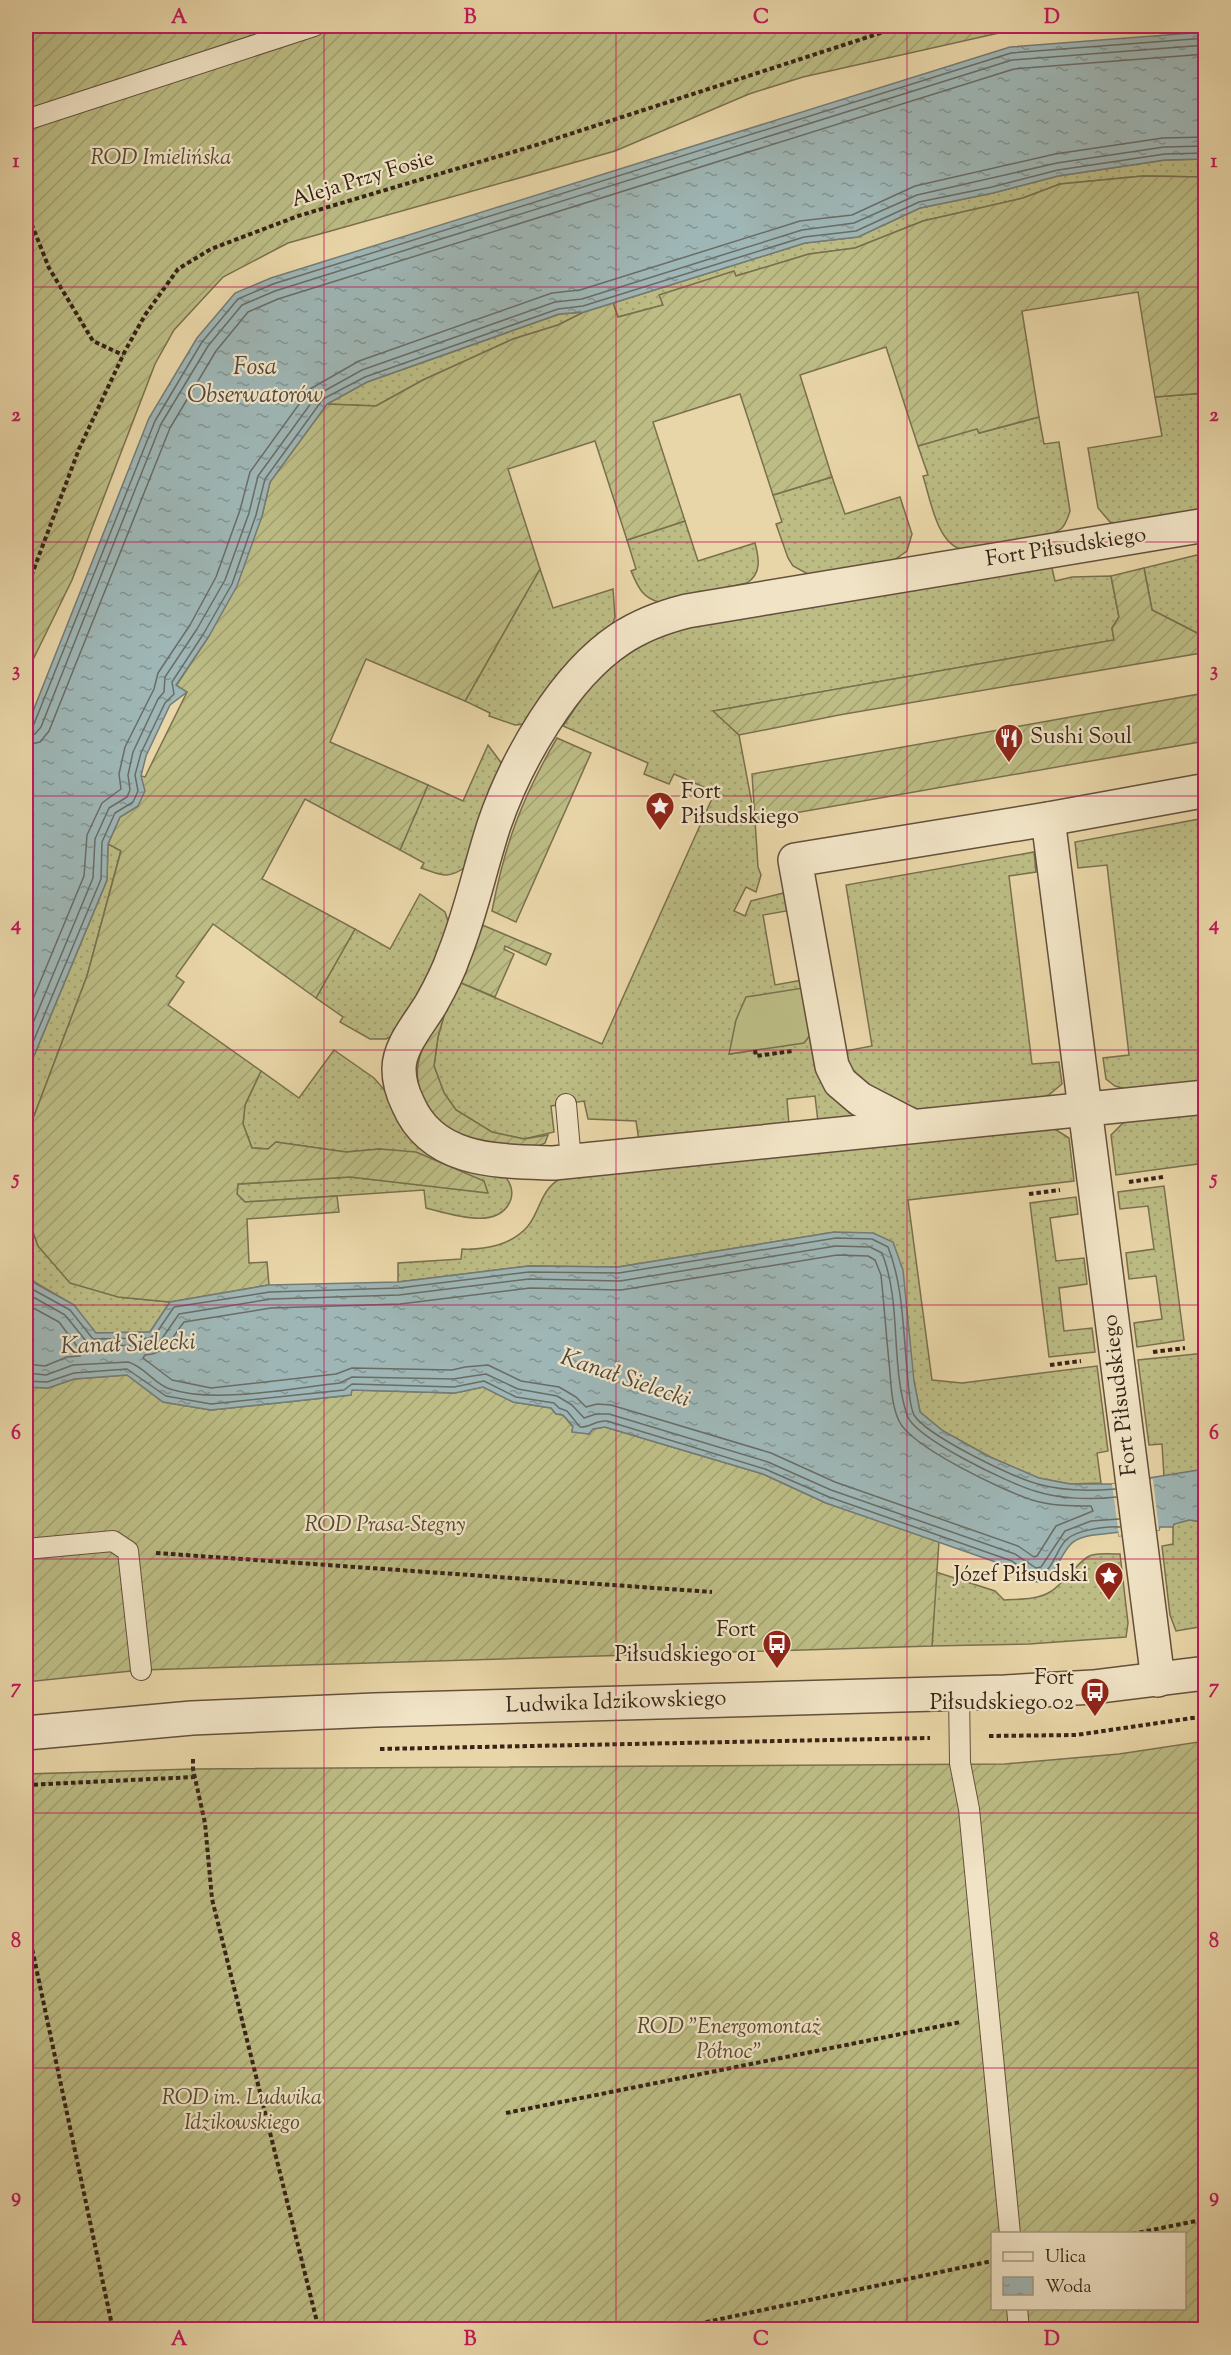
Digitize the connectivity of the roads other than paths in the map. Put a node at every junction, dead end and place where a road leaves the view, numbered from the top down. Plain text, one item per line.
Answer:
1 (314, 26) edge
2 (26, 120) edge
3 (1206, 525) edge
4 (1202, 791) dead end
5 (1048, 819) junction
6 (1206, 1097) edge
7 (566, 1104) dead end
8 (1086, 1109) junction
9 (912, 1126) junction
10 (571, 1161) junction
11 (26, 1550) edge
12 (141, 1670) dead end
13 (1206, 1673) edge
14 (1158, 1680) junction
15 (959, 1693) junction
16 (26, 1733) edge
17 (1010, 2232) edge
18 (1017, 2310) edge
19 (1019, 2330) edge

1 - 2 lane
3 - 10 street, Fort Piłsudskiego
4 - 5 street
5 - 8 street
5 - 9 street
6 - 8 street, Fort Piłsudskiego
7 - 10 lane
8 - 9 street, Fort Piłsudskiego
8 - 14 street, Fort Piłsudskiego
9 - 10 street, Fort Piłsudskiego
11 - 12 lane
13 - 14 street, Ludwika Idzikowskiego
14 - 15 street, Ludwika Idzikowskiego
15 - 16 street, Ludwika Idzikowskiego
15 - 17 lane
18 - 19 lane

